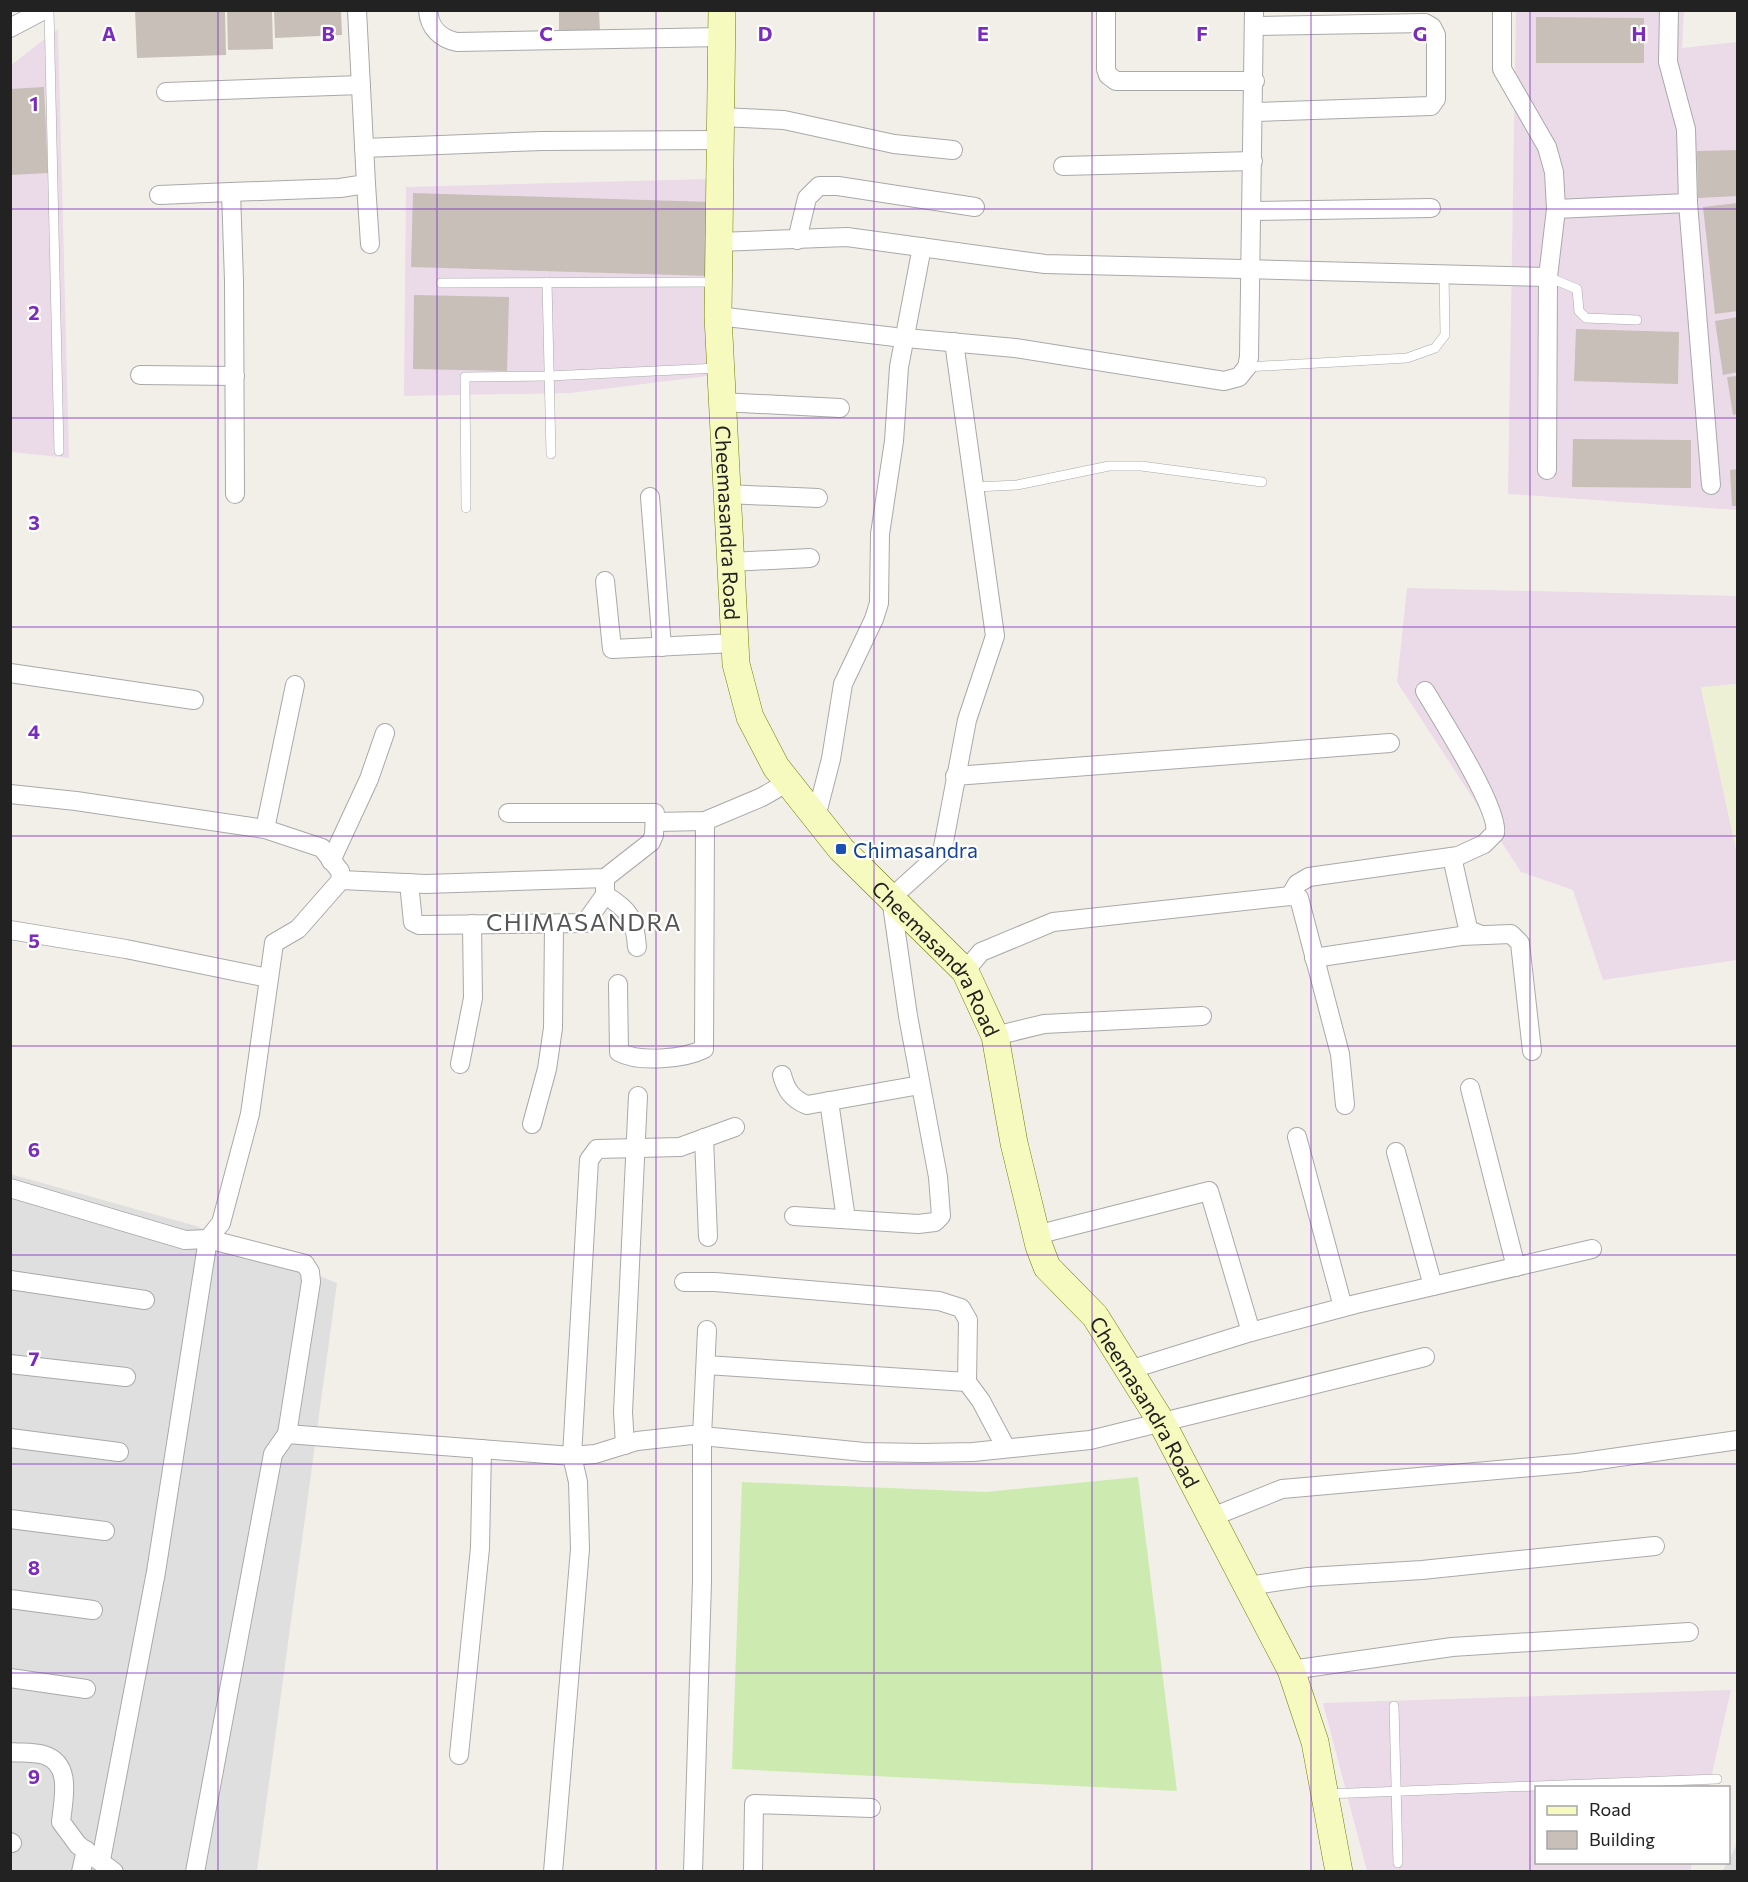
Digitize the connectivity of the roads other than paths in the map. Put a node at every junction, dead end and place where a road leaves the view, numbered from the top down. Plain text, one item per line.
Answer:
1 (44, 10) edge
2 (49, 10) edge
3 (357, 10) edge
4 (428, 10) edge
5 (722, 10) edge
6 (1106, 10) edge
7 (1502, 10) edge
8 (1669, 10) edge
9 (1254, 19) edge
10 (10, 28) edge
11 (722, 37) junction
12 (1255, 81) junction
13 (361, 85) junction
14 (166, 92) dead end
15 (1254, 112) junction
16 (721, 128) junction
17 (364, 148) junction
18 (953, 150) dead end
19 (1253, 160) junction
20 (1063, 166) dead end
21 (366, 184) junction
22 (231, 192) junction
23 (159, 195) dead end
24 (1688, 203) junction
25 (975, 207) dead end
26 (1431, 208) dead end
27 (1556, 209) junction
28 (1251, 211) junction
29 (797, 240) junction
30 (719, 242) junction
31 (370, 244) dead end
32 (922, 247) junction
33 (1249, 271) junction
34 (1444, 272) junction
35 (1548, 277) junction
36 (547, 282) junction
37 (718, 282) junction
38 (441, 283) dead end
39 (718, 316) junction
40 (1637, 320) dead end
41 (903, 338) junction
42 (954, 342) junction
43 (720, 367) junction
44 (1247, 367) junction
45 (141, 375) dead end
46 (235, 376) junction
47 (549, 376) junction
48 (721, 402) junction
49 (840, 408) dead end
50 (59, 451) dead end
51 (550, 454) dead end
52 (1547, 470) dead end
53 (1262, 482) dead end
54 (1711, 485) dead end
55 (975, 488) junction
56 (235, 494) dead end
57 (726, 494) junction
58 (650, 497) dead end
59 (818, 498) dead end
60 (466, 508) dead end
61 (810, 558) dead end
62 (730, 562) junction
63 (605, 581) dead end
64 (735, 644) junction
65 (662, 647) junction
66 (10, 673) edge
67 (295, 685) dead end
68 (1425, 691) dead end
69 (194, 700) dead end
70 (385, 733) dead end
71 (1390, 743) dead end
72 (955, 776) junction
73 (788, 782) junction
74 (10, 794) edge
75 (508, 813) dead end
76 (816, 817) junction
77 (705, 821) junction
78 (655, 822) junction
79 (265, 829) junction
80 (1452, 857) junction
81 (331, 861) junction
82 (341, 880) junction
83 (409, 883) junction
84 (605, 886) junction
85 (1290, 896) junction
86 (891, 898) junction
87 (472, 924) junction
88 (554, 924) junction
89 (10, 930) edge
90 (1479, 934) junction
91 (637, 947) dead end
92 (1314, 958) junction
93 (965, 971) junction
94 (268, 978) junction
95 (618, 984) dead end
96 (1202, 1016) dead end
97 (995, 1036) junction
98 (1532, 1052) dead end
99 (460, 1064) dead end
100 (782, 1075) dead end
101 (920, 1085) junction
102 (1470, 1088) dead end
103 (638, 1096) dead end
104 (829, 1101) junction
105 (1345, 1105) dead end
106 (532, 1124) dead end
107 (735, 1127) dead end
108 (1297, 1137) dead end
109 (704, 1138) junction
110 (637, 1148) junction
111 (1396, 1152) dead end
112 (10, 1188) edge
113 (794, 1216) dead end
114 (846, 1219) junction
115 (1036, 1235) junction
116 (708, 1237) dead end
117 (208, 1239) junction
118 (1592, 1249) dead end
119 (1516, 1267) junction
120 (10, 1280) edge
121 (684, 1282) dead end
122 (1433, 1286) junction
123 (145, 1300) dead end
124 (1343, 1307) junction
125 (707, 1330) dead end
126 (1251, 1332) junction
127 (1425, 1357) dead end
128 (10, 1364) edge
129 (706, 1365) junction
130 (1129, 1370) junction
131 (126, 1377) dead end
132 (967, 1382) junction
133 (1162, 1422) junction
134 (287, 1434) junction
135 (702, 1436) junction
136 (10, 1438) edge
137 (1737, 1440) edge
138 (625, 1445) junction
139 (1006, 1448) junction
140 (482, 1449) junction
141 (119, 1452) dead end
142 (572, 1456) junction
143 (1212, 1517) junction
144 (10, 1519) edge
145 (105, 1531) dead end
146 (1655, 1546) dead end
147 (1248, 1586) junction
148 (10, 1599) edge
149 (93, 1610) dead end
150 (1689, 1632) dead end
151 (1291, 1670) junction
152 (10, 1678) edge
153 (86, 1689) dead end
154 (1394, 1706) dead end
155 (10, 1752) edge
156 (459, 1755) dead end
157 (1717, 1779) dead end
158 (1395, 1791) junction
159 (1326, 1794) junction
160 (871, 1808) dead end
161 (100, 1861) edge
162 (1398, 1863) dead end
163 (81, 1872) edge
164 (195, 1872) edge
165 (553, 1872) edge
166 (693, 1872) edge
167 (753, 1872) edge
168 (1339, 1872) edge

1 - 10 street
2 - 50 lane
3 - 13 street
4 - 11 street
5 - 11 street, Cheemasandra Road
6 - 12 street
7 - 27 street
8 - 24 street
9 - 12 street
9 - 15 street
11 - 16 street, Cheemasandra Road
12 - 15 street
13 - 14 street
13 - 17 street
15 - 19 street
16 - 17 street
16 - 18 street
16 - 30 street, Cheemasandra Road
17 - 21 street
19 - 20 street
19 - 28 street
21 - 22 street
21 - 31 street
22 - 23 street
22 - 46 street
24 - 27 street
24 - 54 street
25 - 29 street
26 - 28 street
27 - 35 street
28 - 33 street
29 - 30 street
29 - 32 street
30 - 37 street, Cheemasandra Road
32 - 33 street
32 - 41 street
33 - 34 street
33 - 44 street
34 - 35 street
34 - 44 lane
35 - 40 lane
35 - 52 street
36 - 37 lane
36 - 38 lane
36 - 47 lane
37 - 39 street, Cheemasandra Road
39 - 41 street
39 - 43 street, Cheemasandra Road
41 - 42 street
41 - 76 street
42 - 44 street
42 - 55 street
43 - 47 lane
43 - 48 street, Cheemasandra Road
45 - 46 street
46 - 56 street
47 - 51 lane
47 - 60 lane
48 - 49 street
48 - 57 street, Cheemasandra Road
53 - 55 lane
55 - 72 street
57 - 59 street
57 - 62 street, Cheemasandra Road
58 - 65 street
61 - 62 street
62 - 64 street, Cheemasandra Road
63 - 65 street
64 - 65 street
64 - 73 street, Cheemasandra Road
66 - 69 street
67 - 79 street
68 - 80 street
70 - 81 street
71 - 72 street
72 - 86 street
73 - 76 street, Cheemasandra Road
73 - 77 street
74 - 79 street
75 - 78 street
76 - 86 street, Cheemasandra Road
77 - 78 street
77 - 95 street
78 - 84 street
79 - 81 street
80 - 85 street
80 - 90 street
81 - 82 street
82 - 83 street
82 - 94 street
83 - 84 street
83 - 87 street
84 - 88 street
84 - 91 street
85 - 92 street
85 - 93 street
86 - 93 street, Cheemasandra Road
86 - 101 street
87 - 88 street
87 - 99 street
88 - 106 street
89 - 94 street
90 - 92 street
90 - 98 street
92 - 105 street
93 - 97 street, Cheemasandra Road
94 - 117 street
96 - 97 street
97 - 115 street, Cheemasandra Road
100 - 104 street
101 - 104 street
101 - 114 street
102 - 119 street
103 - 110 street
104 - 114 street
107 - 109 street
108 - 124 street
109 - 110 street
109 - 116 street
110 - 138 street
110 - 142 street
111 - 122 street
112 - 117 street
113 - 114 street
115 - 126 street
115 - 130 street, Cheemasandra Road
117 - 134 street
117 - 161 street
118 - 119 street
119 - 122 street
120 - 123 street
121 - 132 street
122 - 124 street
124 - 126 street
125 - 129 street
126 - 130 street
127 - 133 street
128 - 131 street
129 - 132 street
129 - 135 street
130 - 133 street, Cheemasandra Road
132 - 139 street
133 - 139 street
133 - 143 street, Cheemasandra Road
134 - 140 street
134 - 164 street
135 - 138 street
135 - 139 street
135 - 166 street
136 - 141 street
137 - 143 street
138 - 142 street
140 - 142 street
140 - 156 street
142 - 165 street
143 - 147 street, Cheemasandra Road
144 - 145 street
146 - 147 street
147 - 151 street, Cheemasandra Road
148 - 149 street
150 - 151 street
151 - 159 street, Cheemasandra Road
152 - 153 street
154 - 158 lane
155 - 161 street
157 - 158 lane
158 - 159 lane
158 - 162 lane
159 - 168 street, Cheemasandra Road
160 - 167 street
161 - 163 street

